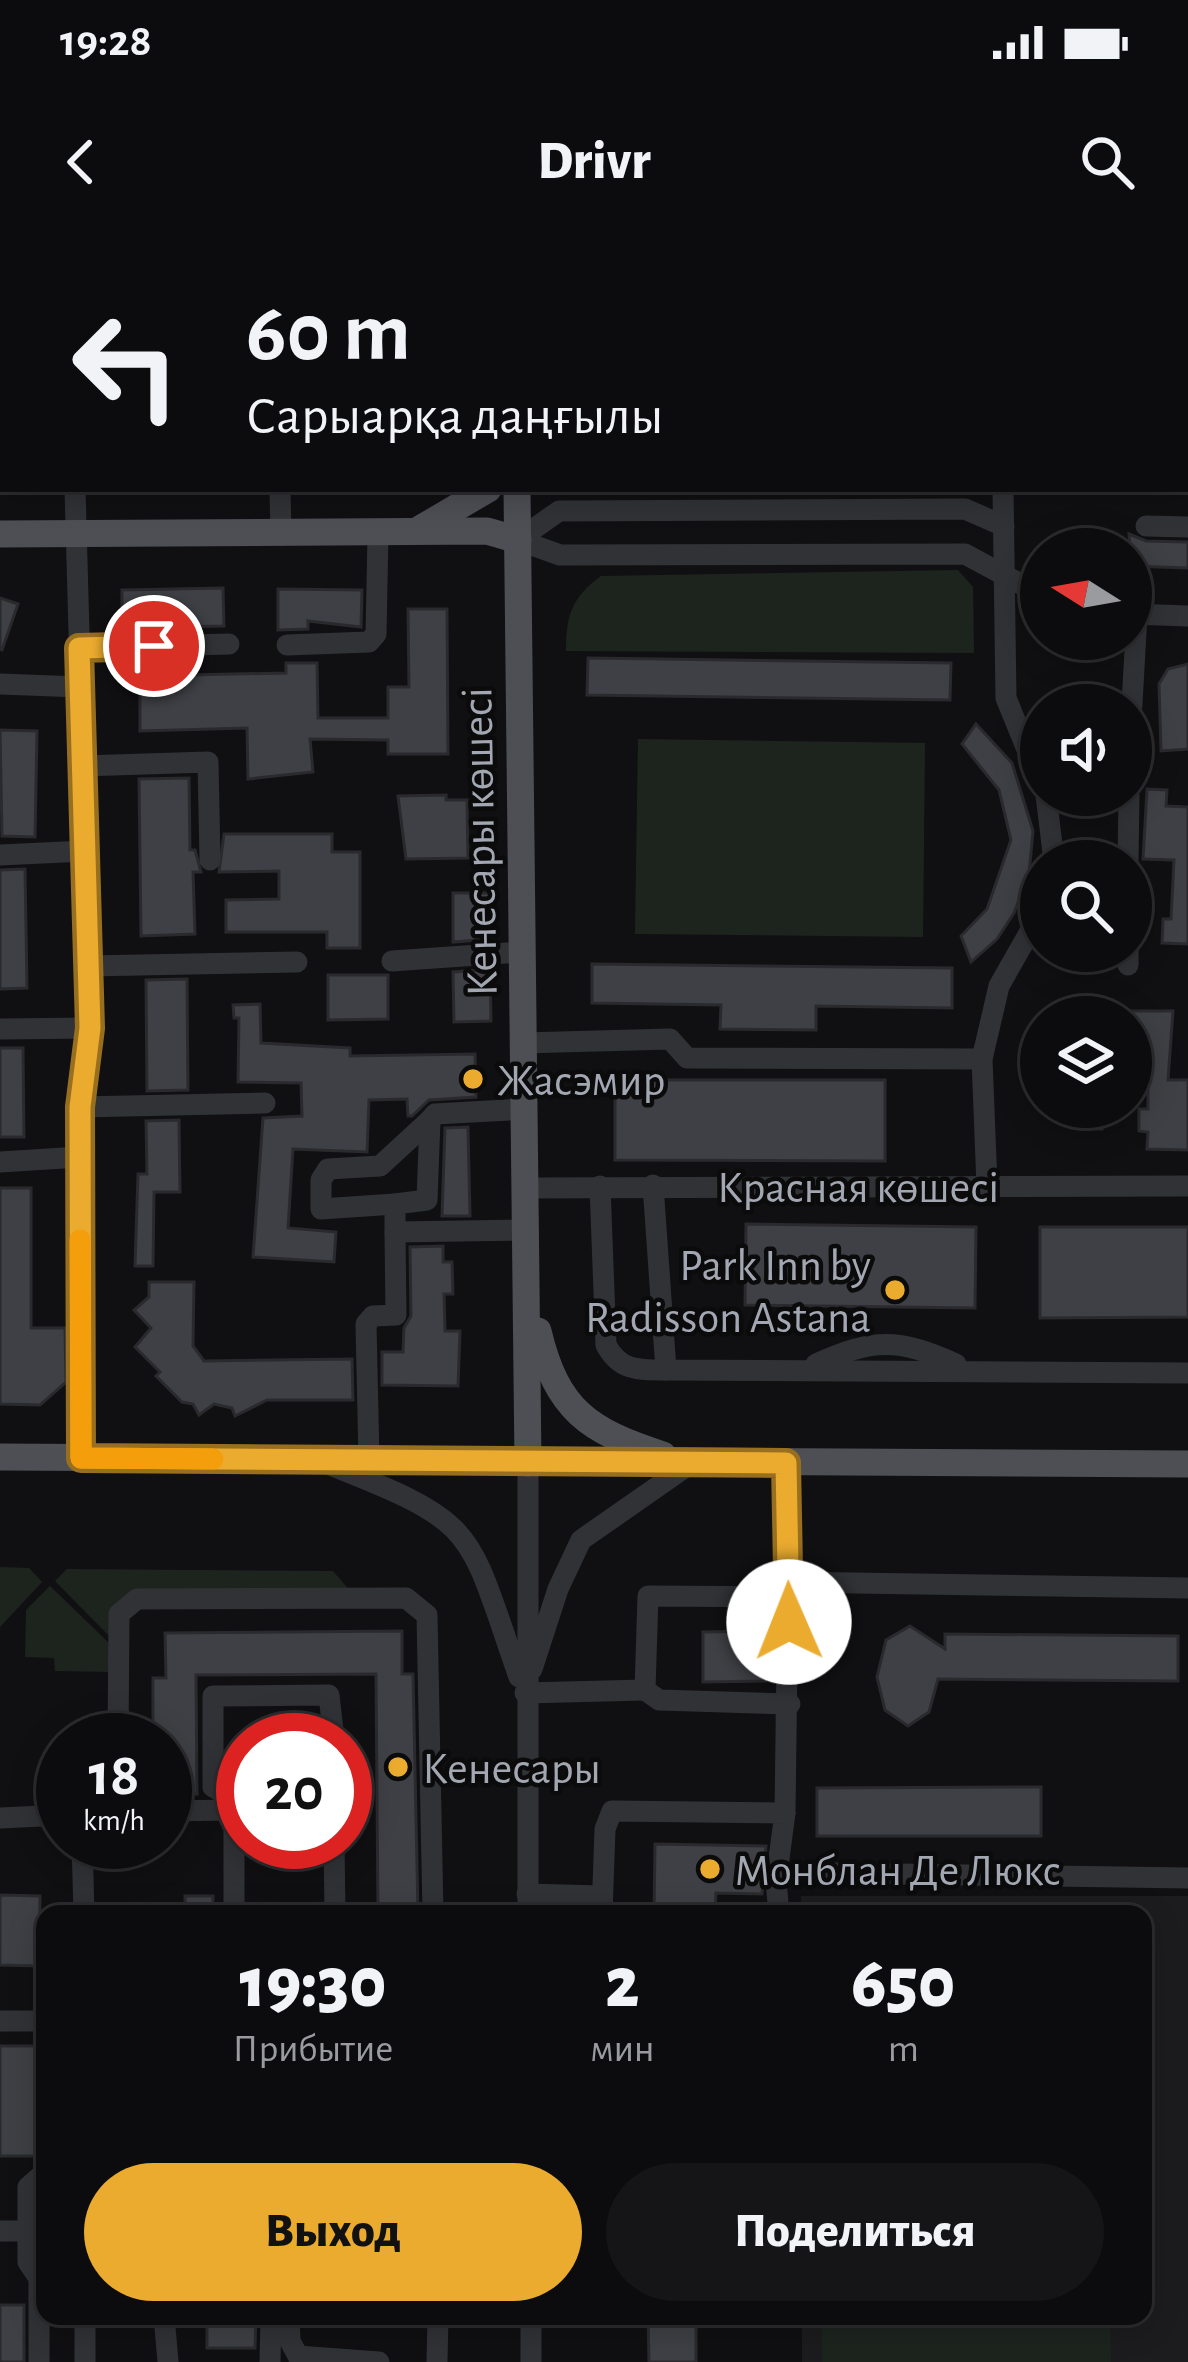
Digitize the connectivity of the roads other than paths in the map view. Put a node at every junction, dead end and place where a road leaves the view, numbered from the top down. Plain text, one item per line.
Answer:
1 (75, 492) edge
2 (280, 492) edge
3 (483, 492) edge
4 (517, 492) edge
5 (1003, 492) edge
6 (797, 500) edge
7 (1004, 526) junction
8 (1146, 526) dead end
9 (1188, 527) edge
10 (414, 532) junction
11 (0, 533) edge
12 (76, 533) junction
13 (378, 534) junction
14 (281, 535) junction
15 (518, 540) junction
16 (1003, 571) junction
17 (1020, 582) edge
18 (1152, 615) edge
19 (1188, 616) edge
20 (230, 644) dead end
21 (287, 645) dead end
22 (79, 648) junction
23 (0, 684) edge
24 (80, 687) junction
25 (1020, 732) edge
26 (82, 766) junction
27 (85, 851) junction
28 (0, 855) edge
29 (210, 860) dead end
30 (1020, 949) edge
31 (522, 952) junction
32 (297, 962) dead end
33 (392, 962) dead end
34 (88, 966) junction
35 (90, 1028) junction
36 (0, 1029) edge
37 (523, 1043) junction
38 (982, 1059) junction
39 (266, 1103) dead end
40 (80, 1107) junction
41 (526, 1109) junction
42 (430, 1120) junction
43 (80, 1157) junction
44 (0, 1162) edge
45 (653, 1185) junction
46 (600, 1186) junction
47 (987, 1186) junction
48 (1188, 1186) edge
49 (527, 1188) junction
50 (394, 1204) junction
51 (528, 1230) junction
52 (395, 1232) junction
53 (528, 1292) junction
54 (666, 1370) junction
55 (1188, 1373) edge
56 (0, 1457) edge
57 (81, 1458) junction
58 (319, 1461) junction
59 (369, 1461) junction
60 (528, 1463) junction
61 (786, 1463) junction
62 (690, 1464) junction
63 (1188, 1464) edge
64 (788, 1582) junction
65 (1188, 1588) edge
66 (645, 1690) junction
67 (525, 1693) junction
68 (790, 1704) junction
69 (118, 1713) edge
70 (331, 1713) edge
71 (216, 1789) edge
72 (784, 1813) junction
73 (36, 1816) edge
74 (0, 1818) edge
75 (83, 1869) edge
76 (235, 1869) edge
77 (334, 1869) edge
78 (827, 1873) dead end
79 (1188, 1878) edge
80 (527, 1904) edge
81 (84, 1905) edge
82 (235, 1905) edge
83 (335, 1905) edge
84 (433, 1905) edge
85 (602, 1905) edge
86 (778, 1905) edge
87 (0, 2020) edge
88 (36, 2021) edge
89 (36, 2180) edge
90 (0, 2231) edge
91 (27, 2231) junction
92 (36, 2274) edge
93 (39, 2325) edge
94 (85, 2325) edge
95 (165, 2325) edge
96 (271, 2325) edge
97 (289, 2325) edge
98 (438, 2325) edge
99 (530, 2325) edge
100 (39, 2362) edge
101 (86, 2362) edge
102 (168, 2362) edge
103 (270, 2362) edge
104 (379, 2362) edge
105 (437, 2362) edge
106 (531, 2362) edge

1 - 12 street
2 - 14 street
3 - 10 main road
4 - 15 main road, Кенесары көшесі
5 - 7 street
6 - 7 street
6 - 15 street
7 - 16 street
8 - 9 street
10 - 13 main road
10 - 15 main road
11 - 12 main road
12 - 14 main road
12 - 22 street
13 - 14 main road
13 - 21 street
15 - 16 street
15 - 31 main road, Кенесары көшесі
16 - 17 street
16 - 25 street
18 - 19 street
20 - 22 street
22 - 24 street
23 - 24 street
24 - 26 street
26 - 27 street
26 - 29 street
27 - 28 street
27 - 34 street
30 - 38 street
31 - 33 street
31 - 37 main road, Кенесары көшесі
32 - 34 street
34 - 35 street
35 - 36 street
35 - 40 street
37 - 38 street
37 - 41 main road, Кенесары көшесі
38 - 47 street
39 - 40 street
40 - 43 street
41 - 42 street
41 - 49 main road, Кенесары көшесі
42 - 50 street
42 - 50 street
43 - 44 street
43 - 57 street
45 - 46 street, Красная көшесі
45 - 47 street, Красная көшесі
45 - 54 street
46 - 49 street, Красная көшесі
46 - 54 street
47 - 48 street, Красная көшесі
49 - 51 main road, Кенесары көшесі
50 - 52 street
51 - 52 street
51 - 53 main road, Кенесары көшесі
52 - 59 street
53 - 60 main road, Кенесары көшесі
53 - 62 main road
54 - 55 street
56 - 57 main road
57 - 58 main road
58 - 59 main road
58 - 67 street
59 - 60 main road
60 - 62 main road
60 - 67 street, Кенесары көшесі
61 - 62 main road
61 - 63 main road
61 - 64 street
62 - 67 street
64 - 65 street
64 - 66 street
64 - 68 street
66 - 67 street
66 - 68 street
67 - 80 street, Кенесары көшесі
68 - 72 street
69 - 84 street
70 - 71 street
72 - 85 street
72 - 86 street
73 - 74 street
75 - 81 street
76 - 82 street
77 - 83 street
78 - 79 street
80 - 85 street
87 - 88 street
89 - 91 street
90 - 91 street
91 - 92 street
93 - 100 street
94 - 101 street
95 - 102 street
96 - 103 street
97 - 104 street
98 - 105 street
99 - 106 street

